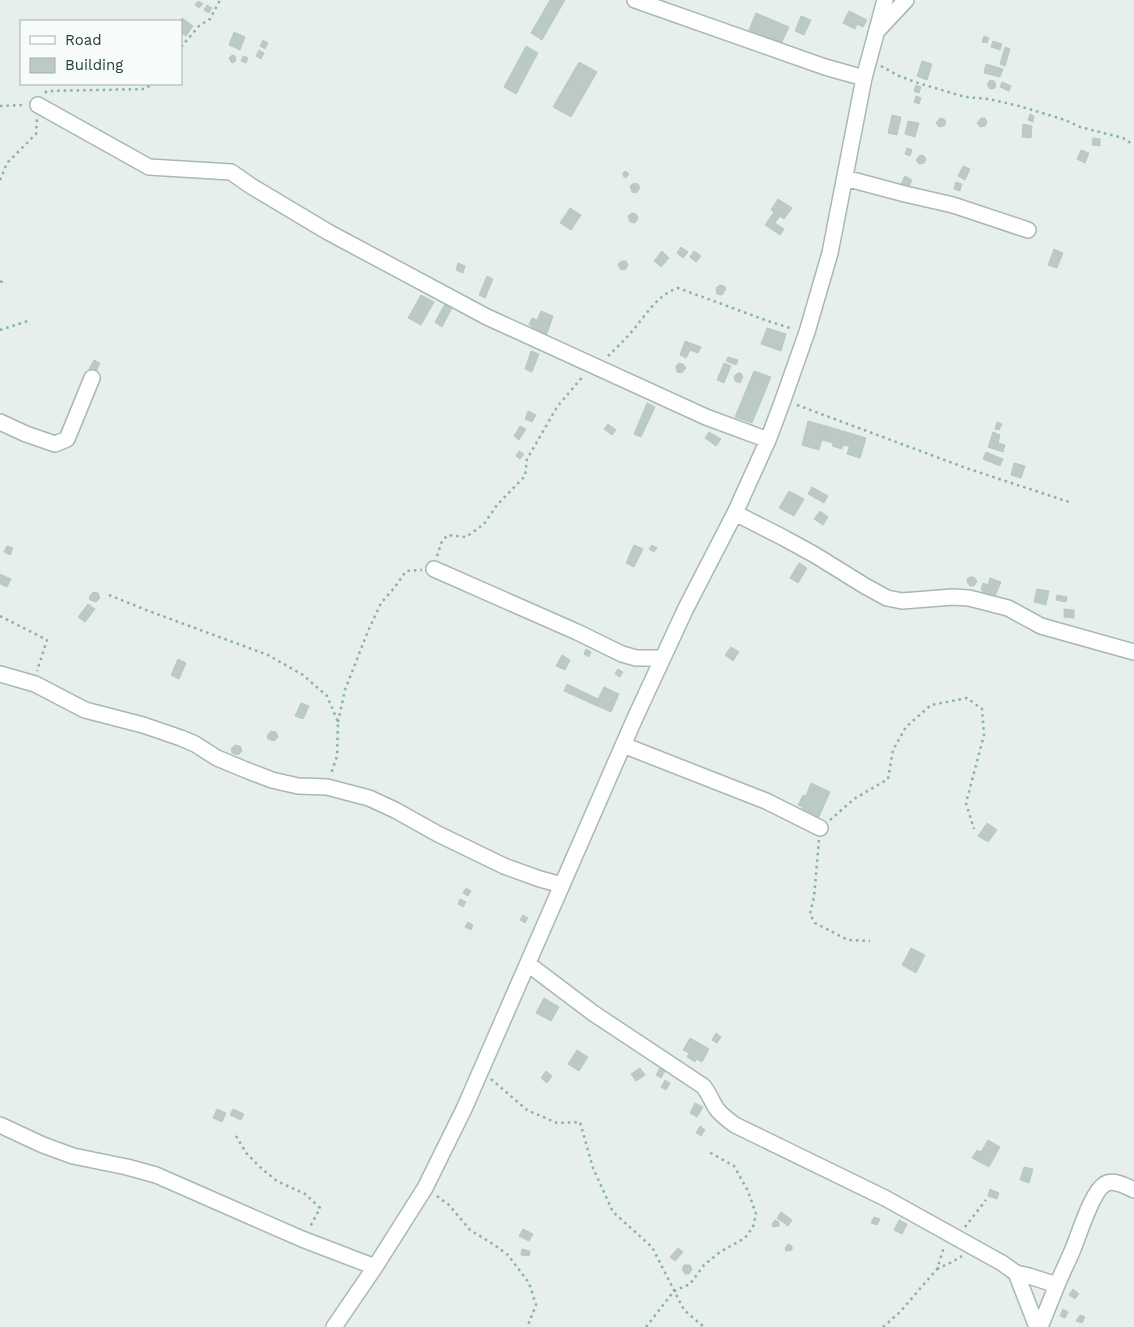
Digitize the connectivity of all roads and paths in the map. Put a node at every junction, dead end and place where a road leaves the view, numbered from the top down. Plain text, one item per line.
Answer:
1 (220, 0) edge
2 (635, 0) edge
3 (885, 0) edge
4 (906, 0) edge
5 (878, 30) junction
6 (182, 46) edge
7 (869, 60) junction
8 (864, 78) junction
9 (0, 106) edge
10 (38, 106) joint
11 (1134, 144) edge
12 (844, 178) junction
13 (1028, 230) dead end
14 (0, 281) edge
15 (0, 285) edge
16 (31, 320) dead end
17 (0, 330) edge
18 (807, 332) junction
19 (592, 366) junction
20 (92, 378) dead end
21 (784, 400) junction
22 (0, 422) edge
23 (768, 440) junction
24 (1072, 503) dead end
25 (735, 513) junction
26 (434, 569) junction
27 (109, 595) dead end
28 (0, 616) edge
29 (1134, 652) edge
30 (662, 658) junction
31 (0, 674) edge
32 (35, 684) junction
33 (338, 722) junction
34 (623, 745) junction
35 (327, 787) junction
36 (820, 828) junction
37 (974, 829) dead end
38 (562, 885) junction
39 (870, 941) dead end
40 (528, 964) junction
41 (480, 1071) junction
42 (0, 1125) edge
43 (236, 1136) dead end
44 (708, 1152) dead end
45 (425, 1188) junction
46 (1134, 1190) edge
47 (986, 1200) dead end
48 (952, 1236) junction
49 (302, 1239) junction
50 (974, 1248) junction
51 (375, 1267) junction
52 (937, 1269) junction
53 (1016, 1273) junction
54 (1056, 1285) junction
55 (674, 1290) junction
56 (528, 1325) dead end
57 (334, 1327) edge
58 (646, 1327) edge
59 (704, 1327) edge
60 (883, 1327) edge
61 (1038, 1327) edge

1 - 6 path
2 - 8 street
3 - 5 street
4 - 5 street
5 - 7 street
7 - 8 street
7 - 11 path
8 - 12 street
9 - 10 path
10 - 19 street
12 - 13 street
12 - 18 street
14 - 15 path
16 - 17 path
18 - 19 path
18 - 21 street
19 - 23 street
19 - 26 path
20 - 22 street
21 - 23 street
21 - 24 path
23 - 25 street
25 - 29 street
25 - 30 street
26 - 30 street
26 - 33 path
27 - 33 path
28 - 32 path
30 - 34 street
31 - 32 street
32 - 35 street
33 - 35 path
34 - 36 street
34 - 38 street
35 - 38 street
36 - 37 path
36 - 39 path
38 - 40 street
40 - 41 street
40 - 48 street
41 - 45 street
41 - 55 path
42 - 49 street
43 - 49 path
44 - 55 path
45 - 51 street
45 - 56 path
46 - 54 street
47 - 48 path
48 - 50 street
48 - 52 path
49 - 51 street
50 - 52 path
50 - 53 street
51 - 57 street
52 - 60 path
53 - 54 street
53 - 61 street
54 - 61 street
55 - 58 path
55 - 59 path

